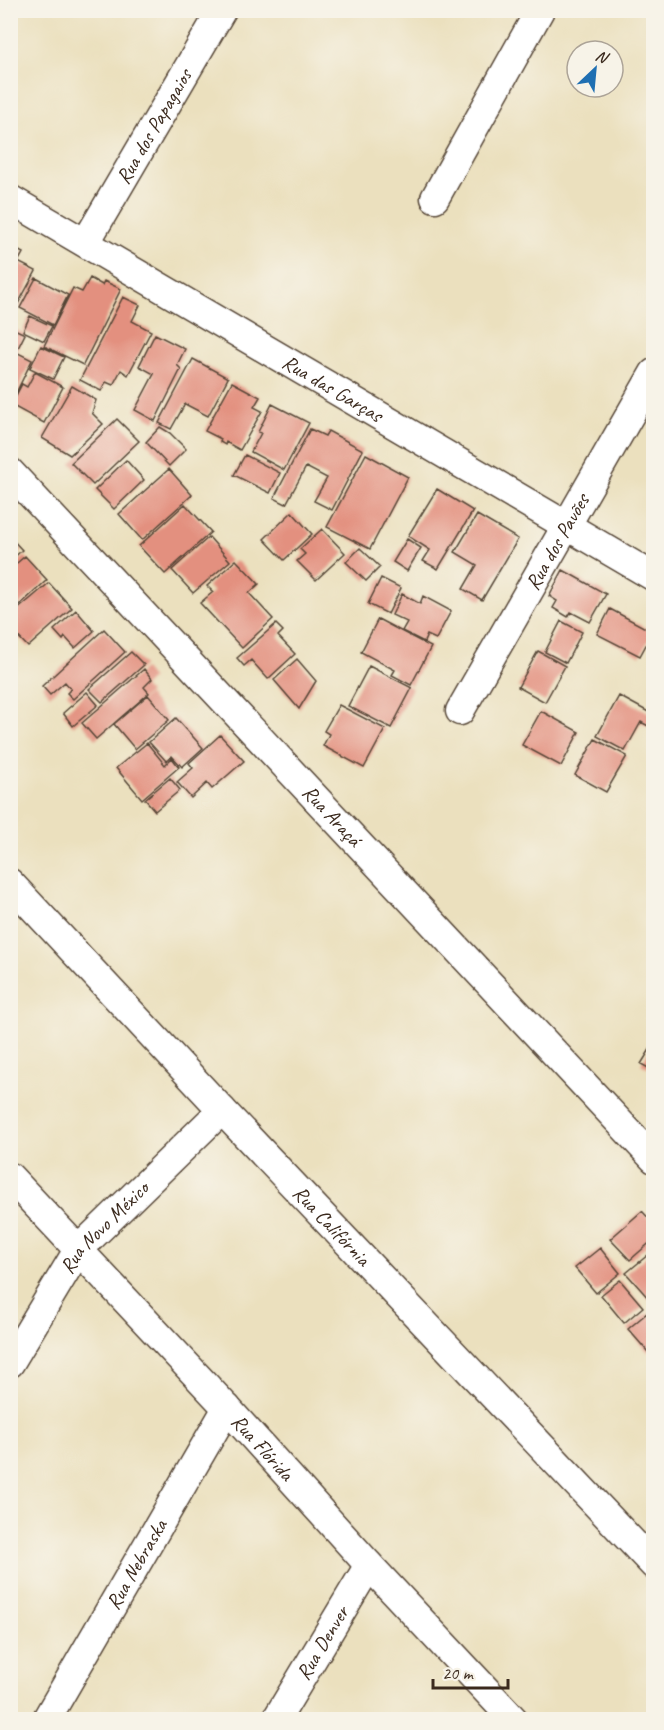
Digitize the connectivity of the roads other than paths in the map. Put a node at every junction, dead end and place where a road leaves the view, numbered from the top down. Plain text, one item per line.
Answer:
1 (222, 10) edge
2 (540, 10) edge
3 (435, 198) dead end
4 (10, 199) edge
5 (86, 242) junction
6 (654, 373) edge
7 (10, 472) edge
8 (567, 527) junction
9 (654, 577) edge
10 (460, 711) dead end
11 (10, 883) edge
12 (222, 1110) junction
13 (654, 1159) edge
14 (10, 1177) edge
15 (78, 1250) junction
16 (10, 1364) edge
17 (227, 1408) junction
18 (369, 1565) junction
19 (654, 1565) edge
20 (508, 1717) edge
21 (46, 1719) edge
22 (276, 1719) edge

1 - 5 street, Rua dos Papagaios
2 - 3 street
4 - 5 street, Rua das Garças
5 - 8 street, Rua das Garças
6 - 8 street, Rua dos Pavões
7 - 13 street, Rua Araçá
8 - 9 street, Rua das Garças
8 - 10 street, Rua dos Pavões
11 - 12 street, Rua Califórnia
12 - 15 street, Rua Novo México
12 - 19 street, Rua Califórnia
14 - 15 street, Rua Flórida
15 - 16 street, Rua Novo México
15 - 17 street, Rua Flórida
17 - 18 street, Rua Flórida
17 - 21 street, Rua Nebraska
18 - 20 street, Rua Flórida
18 - 22 street, Rua Denver

